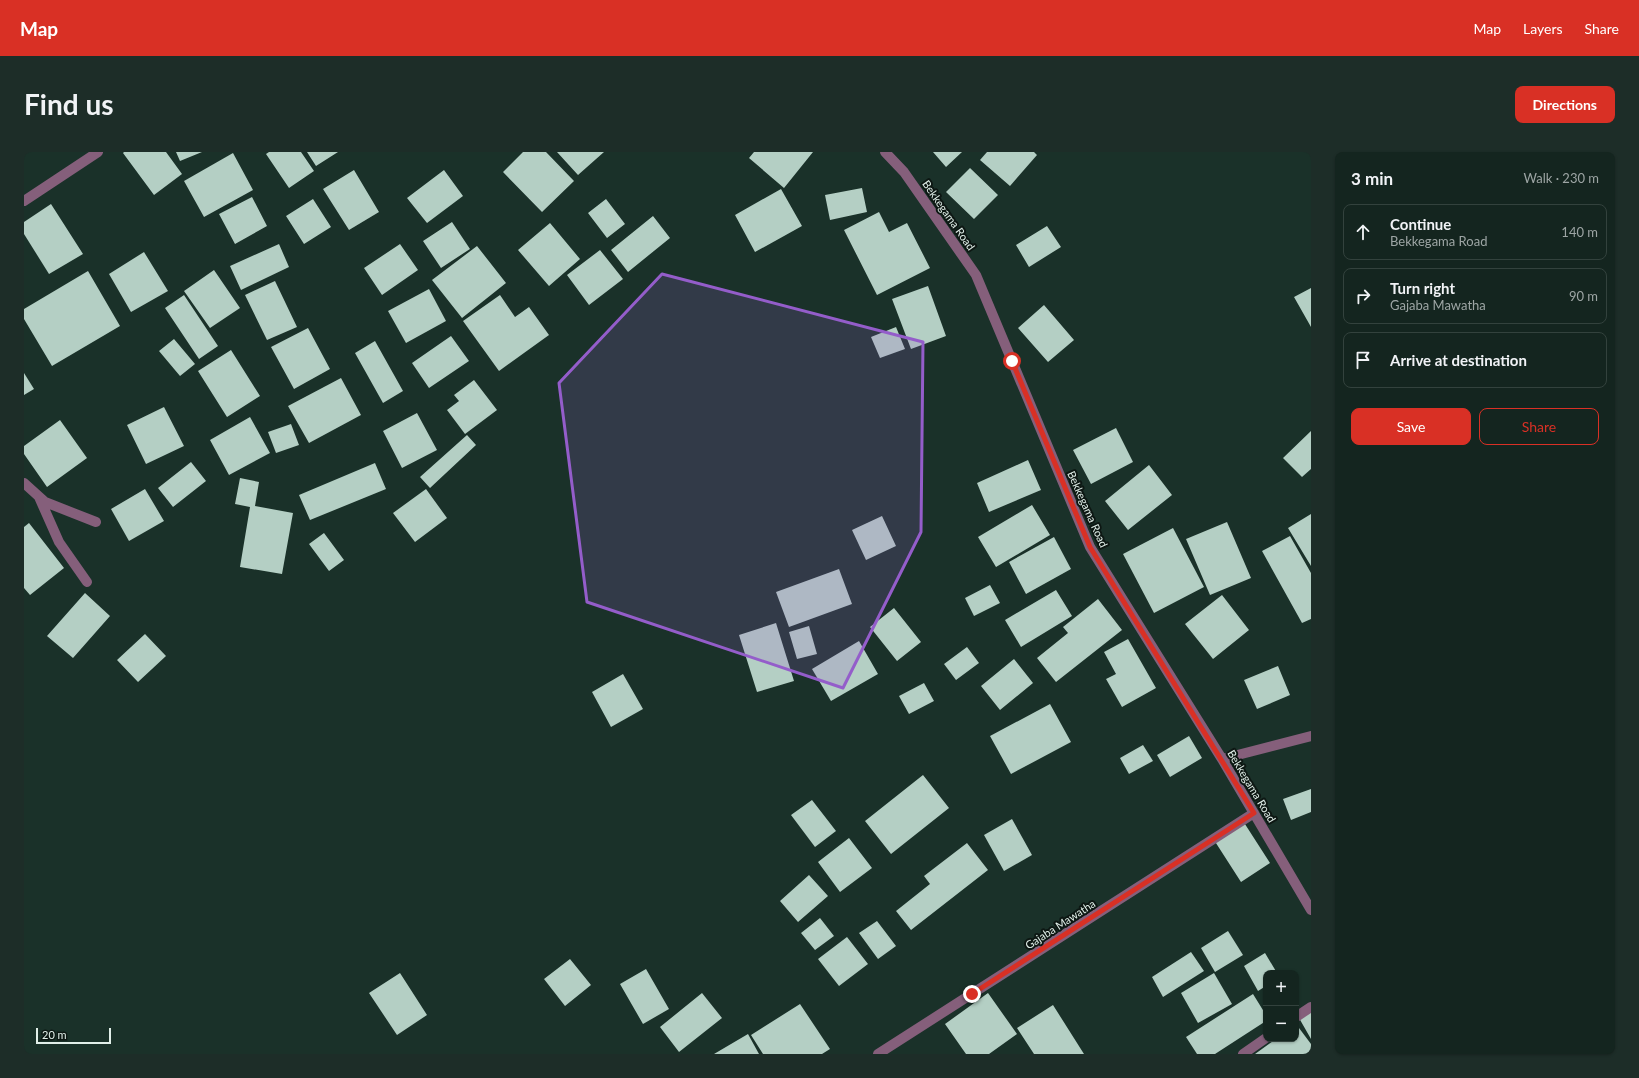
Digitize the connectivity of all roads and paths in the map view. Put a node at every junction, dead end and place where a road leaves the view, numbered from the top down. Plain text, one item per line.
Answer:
1 (98, 152) edge
2 (885, 152) edge
3 (24, 201) edge
4 (24, 483) edge
5 (39, 497) junction
6 (96, 522) dead end
7 (87, 582) dead end
8 (1311, 736) edge
9 (1222, 759) junction
10 (1254, 813) junction
11 (1311, 910) edge
12 (1311, 1007) edge
13 (1299, 1015) edge
14 (1263, 1040) edge
15 (878, 1054) edge
16 (1243, 1054) edge

1 - 3 street
2 - 9 street, Bekkegama Road
4 - 5 street
5 - 6 street
5 - 7 street
8 - 9 street
9 - 10 street, Bekkegama Road
10 - 11 street, Bekkegama Road
10 - 15 street, Gajaba Mawatha
12 - 13 street
14 - 16 street

